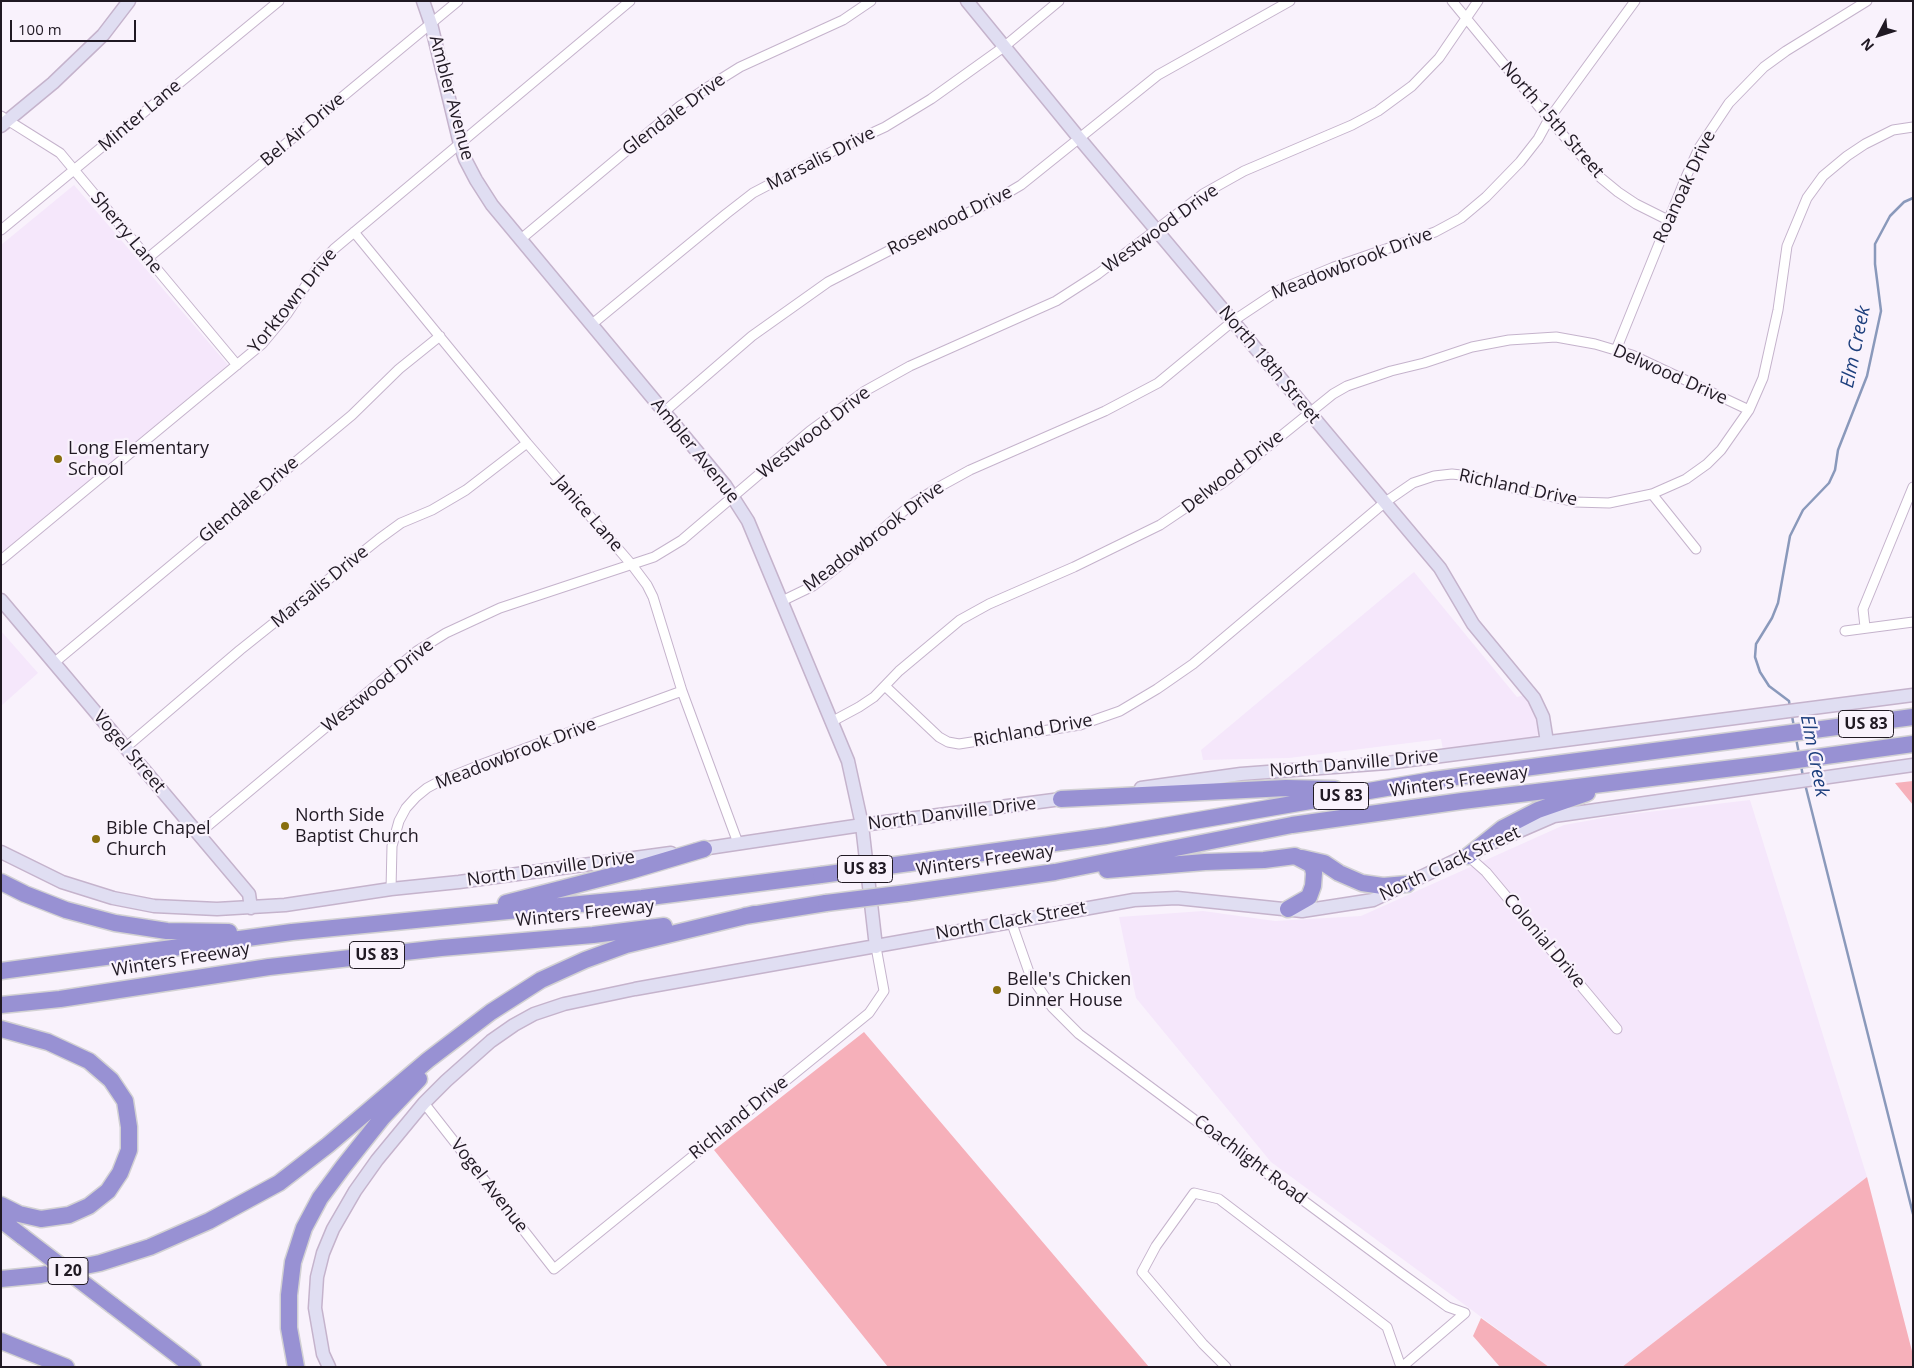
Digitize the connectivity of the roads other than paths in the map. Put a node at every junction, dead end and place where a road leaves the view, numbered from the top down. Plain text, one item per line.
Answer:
1 (129, 1) edge
2 (279, 1) edge
3 (423, 1) edge
4 (458, 1) edge
5 (630, 1) edge
6 (870, 1) edge
7 (967, 1) edge
8 (1059, 1) edge
9 (1290, 1) edge
10 (1452, 1) edge
11 (1478, 1) edge
12 (1635, 1) edge
13 (1867, 1) edge
14 (1466, 18) junction
15 (431, 24) junction
16 (1005, 46) junction
17 (1549, 119) junction
18 (4, 121) edge
19 (1913, 127) edge
20 (1079, 138) junction
21 (460, 144) junction
22 (74, 170) junction
23 (1668, 220) junction
24 (1, 230) edge
25 (1156, 230) junction
26 (354, 232) junction
27 (521, 239) junction
28 (148, 258) junction
29 (1232, 321) junction
30 (591, 326) junction
31 (440, 336) junction
32 (1616, 350) junction
33 (237, 365) junction
34 (1749, 410) junction
35 (664, 412) junction
36 (1309, 412) junction
37 (527, 443) junction
38 (1913, 487) edge
39 (1652, 494) junction
40 (734, 497) junction
41 (1384, 503) junction
42 (1696, 549) dead end
43 (1, 560) edge
44 (632, 565) junction
45 (1, 600) edge
46 (782, 601) junction
47 (1913, 622) edge
48 (1865, 627) junction
49 (1845, 631) dead end
50 (55, 662) junction
51 (885, 686) junction
52 (682, 691) junction
53 (1913, 695) edge
54 (1913, 717) edge
55 (833, 721) junction
56 (1547, 742) junction
57 (1913, 744) edge
58 (124, 748) junction
59 (1913, 765) edge
60 (1637, 780) junction
61 (1372, 790) junction
62 (1060, 800) junction
63 (862, 825) junction
64 (198, 834) junction
65 (738, 844) junction
66 (704, 848) junction
67 (1, 852) edge
68 (1295, 856) junction
69 (1468, 856) junction
70 (1054, 872) junction
71 (1, 882) edge
72 (1407, 884) junction
73 (391, 889) junction
74 (251, 908) junction
75 (1288, 909) junction
76 (754, 914) junction
77 (440, 918) junction
78 (1011, 921) junction
79 (292, 932) junction
80 (876, 947) junction
81 (1, 971) edge
82 (1, 1005) edge
83 (491, 1012) junction
84 (1617, 1029) dead end
85 (1, 1030) edge
86 (424, 1103) junction
87 (1, 1205) edge
88 (1, 1220) edge
89 (554, 1269) joint
90 (1, 1279) edge
91 (1, 1341) edge
92 (66, 1367) edge
93 (193, 1367) edge
94 (296, 1367) edge
95 (329, 1367) edge
96 (1226, 1367) edge
97 (1402, 1367) edge

1 - 18 main road
2 - 22 street, Minter Lane
3 - 15 main road, Ambler Avenue
4 - 15 street, Bel Air Drive
5 - 21 street, Yorktown Drive
6 - 27 street, Glendale Drive
7 - 16 main road, North 18th Street
8 - 16 street, Marsalis Drive
9 - 20 street, Rosewood Drive
10 - 14 street, North 15th Street
11 - 14 street, Westwood Drive
12 - 17 street, Meadowbrook Drive
13 - 23 street, Roanoak Drive
14 - 17 street, North 15th Street
14 - 25 street, Westwood Drive
15 - 21 main road, Ambler Avenue
15 - 28 street, Bel Air Drive
16 - 20 main road, North 18th Street
16 - 30 street, Marsalis Drive
17 - 23 street, North 15th Street
17 - 29 street, Meadowbrook Drive
18 - 22 street, Sherry Lane
19 - 34 street, Richland Drive
20 - 25 main road, North 18th Street
20 - 35 street, Rosewood Drive
21 - 26 street, Yorktown Drive
21 - 27 main road, Ambler Avenue
22 - 24 street, Minter Lane
22 - 28 street, Sherry Lane
23 - 32 street, Roanoak Drive
25 - 29 main road, North 18th Street
25 - 40 street, Westwood Drive
26 - 31 street, Janice Lane
26 - 33 street, Yorktown Drive
27 - 30 main road, Ambler Avenue
28 - 33 street, Sherry Lane
29 - 36 main road, North 18th Street
29 - 46 street, Meadowbrook Drive
30 - 35 main road, Ambler Avenue
31 - 37 street, Janice Lane
31 - 50 street, Glendale Drive
32 - 34 street, Delwood Drive
32 - 36 street, Delwood Drive
33 - 43 street, Yorktown Drive
34 - 39 street, Richland Drive
35 - 40 main road, Ambler Avenue
36 - 41 main road, North 18th Street
36 - 51 street, Delwood Drive
37 - 44 street, Janice Lane
37 - 58 street, Marsalis Drive
38 - 48 street
39 - 41 street, Richland Drive
39 - 42 street
40 - 44 street, Westwood Drive
40 - 46 main road, Ambler Avenue
41 - 51 street, Richland Drive
41 - 56 main road, North 18th Street
44 - 52 street, Janice Lane
44 - 64 street, Westwood Drive
45 - 50 main road, Vogel Street
46 - 55 main road, Ambler Avenue
47 - 48 street
48 - 49 street
50 - 58 main road, Vogel Street
51 - 55 street, Delwood Drive
52 - 65 street, Janice Lane
52 - 73 street, Meadowbrook Drive
53 - 56 main road, North Danville Drive
54 - 61 highway, Winters Freeway / US 83
55 - 63 main road, Ambler Avenue
56 - 62 main road, North Danville Drive
57 - 60 highway, Winters Freeway / US 83
58 - 64 main road, Vogel Street
59 - 69 main road, North Clack Street
60 - 69 highway
60 - 70 highway, Winters Freeway / US 83
61 - 62 highway
61 - 77 highway, Winters Freeway / US 83, bridge
62 - 63 main road, North Danville Drive
63 - 65 main road, North Danville Drive
63 - 80 main road, Ambler Avenue
64 - 74 main road, Vogel Street
65 - 66 main road, North Danville Drive
66 - 73 main road, North Danville Drive
66 - 77 highway
67 - 74 main road, North Danville Drive
68 - 70 highway
68 - 72 highway
68 - 75 highway
69 - 72 main road, North Clack Street
69 - 84 street, Colonial Drive
70 - 76 highway, Winters Freeway / US 83, bridge
71 - 79 highway
72 - 75 main road, North Clack Street
73 - 74 main road, North Danville Drive
75 - 78 main road, North Clack Street
76 - 82 highway, Winters Freeway / US 83
76 - 83 highway
77 - 79 highway, Winters Freeway / US 83
78 - 80 main road, North Clack Street
78 - 97 street, Coachlight Road
79 - 81 highway, Winters Freeway / US 83
80 - 86 main road, North Clack Street
80 - 89 street, Richland Drive
83 - 90 highway
83 - 94 highway
85 - 87 highway
86 - 89 street, Vogel Avenue
86 - 95 main road, North Clack Street
88 - 93 highway, I 20, bridge
91 - 92 highway
96 - 97 street

